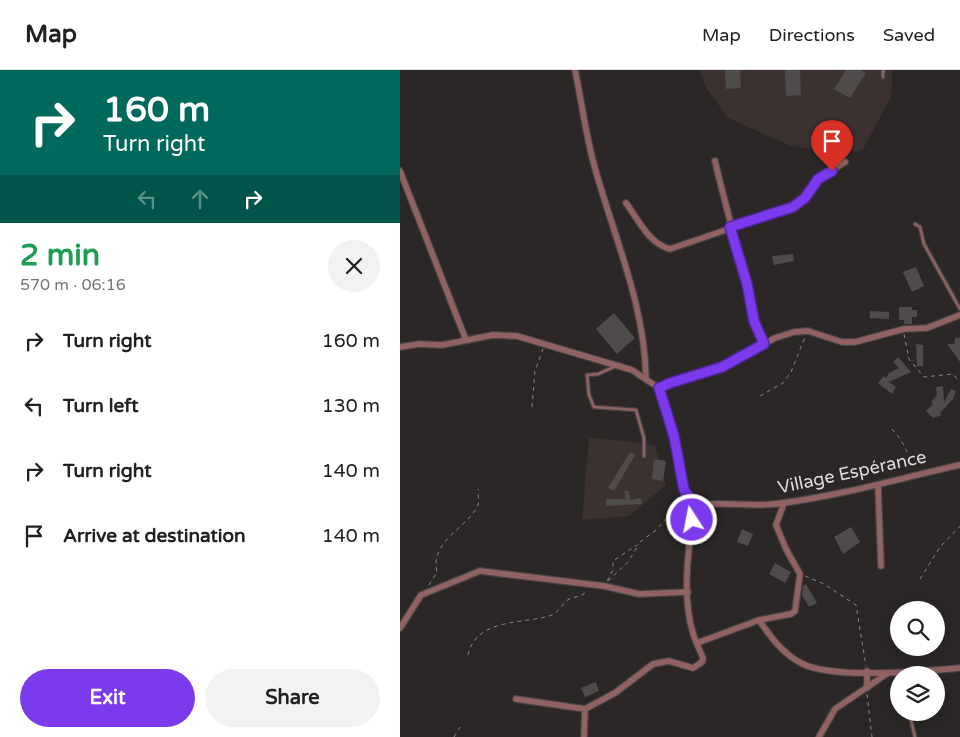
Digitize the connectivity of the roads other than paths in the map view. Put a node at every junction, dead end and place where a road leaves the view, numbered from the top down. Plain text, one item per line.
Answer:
1 (575, 70) edge
2 (883, 70) edge
3 (883, 77) dead end
4 (715, 161) dead end
5 (845, 162) dead end
6 (400, 171) edge
7 (626, 203) dead end
8 (916, 224) dead end
9 (730, 227) junction
10 (960, 308) edge
11 (960, 315) edge
12 (466, 340) junction
13 (764, 344) junction
14 (400, 347) edge
15 (619, 365) junction
16 (646, 379) junction
17 (659, 388) junction
18 (644, 456) dead end
19 (960, 465) edge
20 (878, 485) junction
21 (784, 503) junction
22 (695, 505) junction
23 (881, 566) dead end
24 (688, 592) junction
25 (758, 620) junction
26 (400, 628) edge
27 (697, 643) junction
28 (960, 668) edge
29 (945, 670) edge
30 (867, 671) junction
31 (888, 673) joint
32 (867, 688) junction
33 (516, 699) dead end
34 (586, 709) junction
35 (911, 721) edge
36 (584, 737) edge
37 (818, 737) edge
38 (915, 737) edge

1 - 16 street
2 - 3 lane
4 - 9 street
5 - 9 street
6 - 12 street
7 - 9 street
8 - 10 lane
9 - 13 street
11 - 13 street
12 - 14 street
12 - 15 street
13 - 17 street
15 - 16 street
15 - 18 lane
16 - 17 street
17 - 22 street
19 - 20 street, Village Espérance
20 - 21 street, Village Espérance
20 - 23 street
21 - 22 street, Village Espérance
21 - 25 street
22 - 24 street
24 - 26 street
24 - 27 street
25 - 27 street
25 - 30 street
27 - 34 street
28 - 29 street
30 - 31 street
30 - 32 street
31 - 32 street
32 - 37 street
33 - 34 street
34 - 36 street
35 - 38 lane

